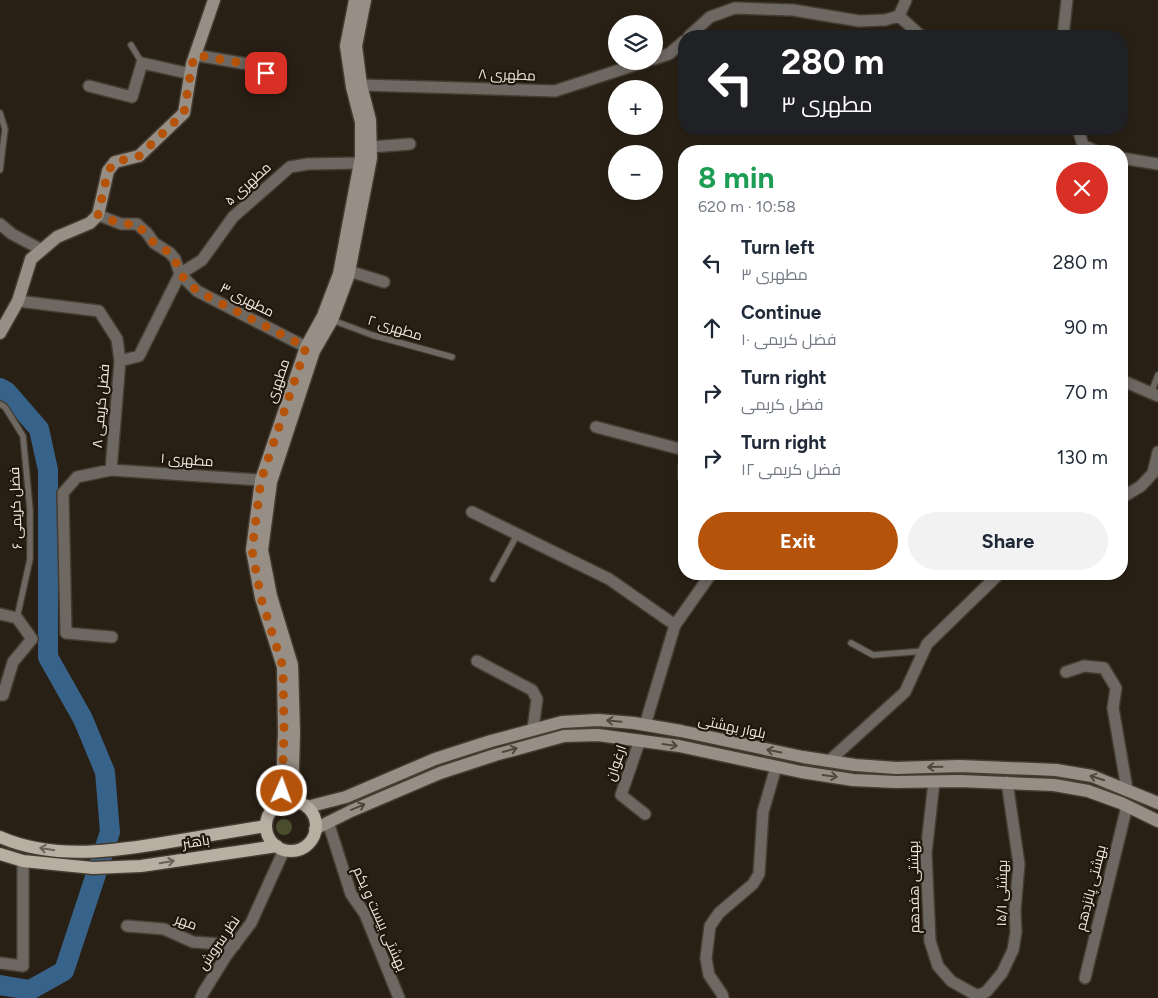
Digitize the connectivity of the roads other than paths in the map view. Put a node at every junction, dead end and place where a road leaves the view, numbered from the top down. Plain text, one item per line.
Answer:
1 (214, 0) edge
2 (355, 0) edge
3 (365, 0) edge
4 (906, 0) edge
5 (1067, 0) edge
6 (899, 16) junction
7 (696, 30) edge
8 (914, 30) edge
9 (1064, 30) edge
10 (131, 45) dead end
11 (678, 46) edge
12 (196, 55) junction
13 (663, 56) edge
14 (142, 63) junction
15 (619, 70) edge
16 (266, 73) dead end
17 (191, 74) junction
18 (89, 86) dead end
19 (362, 86) junction
20 (0, 113) edge
21 (410, 144) dead end
22 (371, 147) junction
23 (1128, 159) edge
24 (360, 164) junction
25 (1158, 164) edge
26 (0, 170) edge
27 (98, 215) junction
28 (0, 224) edge
29 (42, 250) junction
30 (349, 271) junction
31 (180, 274) junction
32 (384, 282) dead end
33 (18, 301) junction
34 (332, 320) junction
35 (0, 332) edge
36 (306, 347) junction
37 (452, 358) dead end
38 (120, 361) junction
39 (1158, 375) edge
40 (1128, 383) edge
41 (1155, 395) edge
42 (0, 404) edge
43 (596, 428) dead end
44 (678, 448) edge
45 (1158, 452) edge
46 (111, 470) junction
47 (261, 480) junction
48 (1128, 494) edge
49 (472, 512) dead end
50 (517, 535) junction
51 (493, 579) dead end
52 (707, 580) edge
53 (987, 580) edge
54 (0, 614) edge
55 (17, 618) junction
56 (675, 625) junction
57 (112, 637) dead end
58 (852, 643) dead end
59 (924, 651) junction
60 (477, 661) dead end
61 (1066, 672) dead end
62 (0, 695) edge
63 (644, 725) junction
64 (533, 729) junction
65 (640, 740) junction
66 (829, 761) junction
67 (776, 767) junction
68 (934, 782) junction
69 (1007, 782) junction
70 (1127, 789) junction
71 (292, 801) junction
72 (1158, 803) edge
73 (276, 805) junction
74 (1127, 806) junction
75 (307, 807) junction
76 (645, 814) dead end
77 (1158, 821) edge
78 (328, 822) junction
79 (266, 826) junction
80 (315, 830) junction
81 (0, 837) edge
82 (280, 848) junction
83 (0, 854) edge
84 (23, 861) junction
85 (127, 926) dead end
86 (235, 944) junction
87 (0, 963) edge
88 (1085, 978) dead end
89 (982, 994) joint
90 (201, 998) edge
91 (399, 998) edge
92 (723, 998) edge

1 - 12 main road
2 - 24 main road, مطهری
3 - 19 main road, مطهری
4 - 6 street
5 - 9 street
6 - 7 street
6 - 8 street
10 - 14 lane
11 - 13 street
12 - 16 street
12 - 17 main road
14 - 17 street
14 - 18 street
15 - 19 street, مطهری ۸
17 - 27 main road
19 - 22 main road, مطهری
20 - 26 lane
21 - 22 street
22 - 30 main road, مطهری
23 - 25 street
24 - 31 street, مطهری ۵
24 - 36 main road, مطهری
27 - 29 main road
27 - 31 street, مطهری ۳
28 - 29 street
29 - 33 main road
30 - 32 street
30 - 34 main road, مطهری
31 - 36 street, مطهری ۳
31 - 38 street
33 - 35 main road
33 - 38 street, فضل کریمی ۸
34 - 37 lane, مطهری ۲
34 - 71 main road, مطهری
36 - 47 main road, مطهری
38 - 46 street, فضل کریمی ۸
39 - 41 lane
40 - 41 street
42 - 55 lane, فضل کریمی ۶
43 - 44 street
45 - 48 street
46 - 47 street, مطهری ۱
46 - 57 street, مطهری ۱
47 - 73 main road, مطهری
49 - 50 street
50 - 51 lane
50 - 56 street
52 - 56 street
53 - 59 street
54 - 55 street
55 - 62 street
56 - 63 street
58 - 59 lane
59 - 66 street
60 - 64 street
61 - 70 street
63 -> 64 main road, بلوار بهشتی
66 -> 63 main road, بلوار بهشتی
64 - 75 main road, بلوار بهشتی
65 -> 67 main road
65 - 76 street, ارغوان
78 -> 65 main road
70 -> 66 main road, بلوار بهشتی
67 -> 68 main road
67 - 92 street
68 - 69 main road
68 - 89 street, بهشتی هفدهم
69 - 74 main road
69 - 89 street, ۱۵/۱ بهشتی
70 - 72 main road, بلوار بهشتی
71 - 73 main road
71 - 75 main road
73 - 79 main road
74 - 77 main road
74 - 88 street, بهشتی پانزدهم
75 - 80 main road
78 - 80 main road
78 - 91 street, بهشتی بیست و یکم
79 -> 81 main road, باهنر
79 - 82 main road
80 - 82 main road
84 -> 82 main road, باهنر
82 - 86 street, نظر سروش
83 - 84 main road
84 - 87 street
85 - 86 street, مهر
86 - 90 street, نظر سروش

